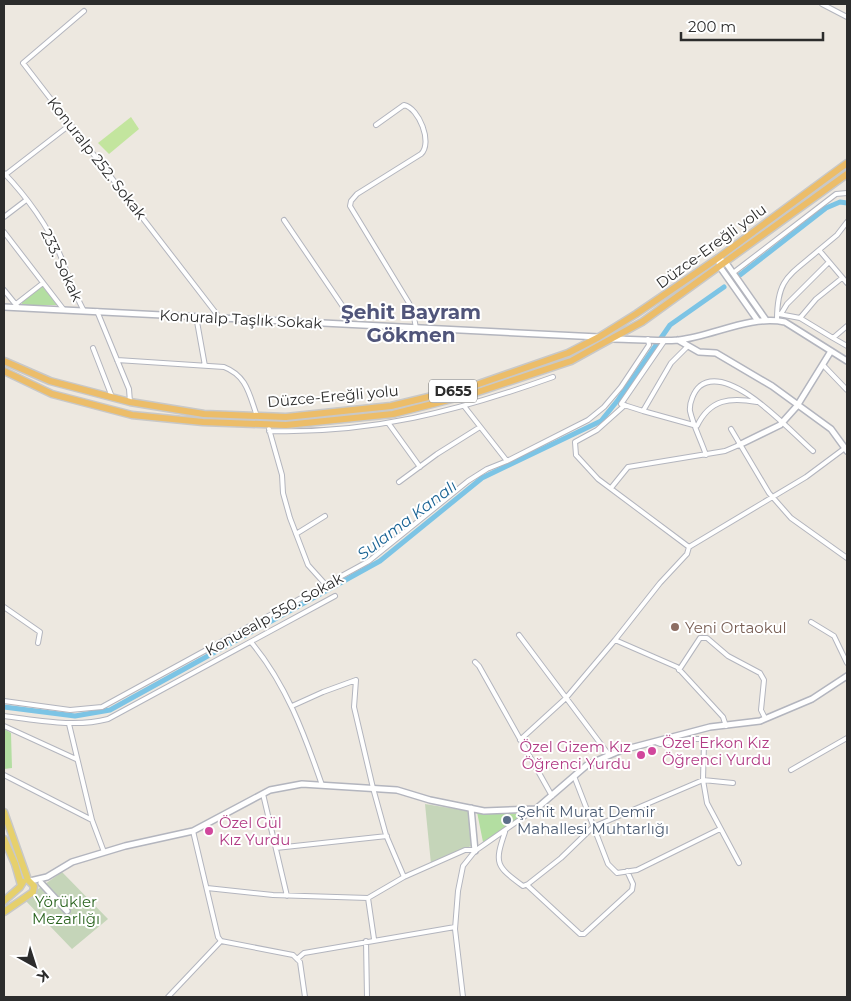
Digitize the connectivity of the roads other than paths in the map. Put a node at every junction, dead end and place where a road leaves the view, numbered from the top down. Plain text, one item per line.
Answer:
1 (822, 4) edge
2 (84, 11) dead end
3 (847, 17) edge
4 (71, 124) junction
5 (376, 125) dead end
6 (847, 163) edge
7 (5, 174) edge
8 (847, 174) edge
9 (847, 193) edge
10 (25, 201) junction
11 (4, 217) edge
12 (284, 220) dead end
13 (847, 222) edge
14 (4, 232) edge
15 (819, 250) junction
16 (718, 258) junction
17 (828, 262) junction
18 (726, 263) junction
19 (720, 267) junction
20 (733, 273) junction
21 (842, 278) junction
22 (43, 283) junction
23 (847, 283) edge
24 (4, 290) edge
25 (17, 306) junction
26 (4, 307) edge
27 (64, 310) junction
28 (84, 311) junction
29 (97, 312) junction
30 (779, 314) junction
31 (196, 316) junction
32 (219, 317) junction
33 (800, 318) junction
34 (766, 320) junction
35 (777, 320) junction
36 (758, 321) junction
37 (347, 324) junction
38 (847, 326) edge
39 (416, 328) junction
40 (599, 337) junction
41 (832, 338) junction
42 (612, 339) junction
43 (649, 339) junction
44 (665, 340) junction
45 (678, 340) junction
46 (688, 346) junction
47 (847, 346) edge
48 (93, 348) dead end
49 (831, 351) junction
50 (117, 360) junction
51 (4, 361) edge
52 (847, 361) edge
53 (206, 366) junction
54 (824, 366) junction
55 (4, 371) edge
56 (553, 377) dead end
57 (847, 390) edge
58 (112, 397) junction
59 (130, 402) junction
60 (758, 402) junction
61 (625, 405) junction
62 (464, 406) junction
63 (797, 406) junction
64 (643, 411) junction
65 (257, 416) junction
66 (782, 423) junction
67 (389, 424) junction
68 (696, 426) junction
69 (480, 427) junction
70 (268, 428) junction
71 (731, 428) dead end
72 (739, 445) junction
73 (846, 449) edge
74 (813, 451) dead end
75 (706, 454) junction
76 (507, 461) junction
77 (420, 467) junction
78 (399, 482) dead end
79 (611, 488) junction
80 (772, 497) junction
81 (325, 516) dead end
82 (296, 534) junction
83 (689, 547) junction
84 (847, 558) edge
85 (326, 585) junction
86 (334, 596) dead end
87 (4, 607) edge
88 (811, 622) dead end
89 (519, 635) dead end
90 (615, 640) junction
91 (251, 642) junction
92 (38, 643) dead end
93 (475, 662) dead end
94 (847, 663) edge
95 (679, 670) junction
96 (847, 676) edge
97 (566, 698) junction
98 (4, 700) edge
99 (292, 706) junction
100 (4, 716) edge
101 (765, 718) junction
102 (69, 724) junction
103 (4, 726) edge
104 (726, 726) junction
105 (847, 738) edge
106 (520, 740) junction
107 (654, 741) junction
108 (609, 755) junction
109 (76, 759) junction
110 (790, 770) dead end
111 (4, 775) edge
112 (574, 776) junction
113 (703, 780) junction
114 (733, 783) dead end
115 (322, 785) junction
116 (373, 788) junction
117 (263, 794) junction
118 (552, 796) junction
119 (471, 808) junction
120 (536, 809) junction
121 (4, 812) edge
122 (92, 820) junction
123 (592, 827) junction
124 (720, 829) junction
125 (193, 830) junction
126 (505, 832) junction
127 (387, 836) junction
128 (4, 838) edge
129 (276, 848) junction
130 (475, 850) junction
131 (104, 852) junction
132 (739, 862) dead end
133 (627, 872) junction
134 (47, 877) junction
135 (404, 877) junction
136 (29, 881) junction
137 (41, 883) junction
138 (527, 885) junction
139 (21, 886) junction
140 (207, 888) junction
141 (31, 892) junction
142 (287, 896) junction
143 (368, 898) junction
144 (4, 901) edge
145 (67, 911) dead end
146 (4, 912) edge
147 (455, 927) junction
148 (374, 940) junction
149 (221, 941) junction
150 (366, 941) junction
151 (297, 959) junction
152 (168, 997) edge
153 (305, 997) edge
154 (367, 997) edge
155 (463, 997) edge

1 - 3 street
2 - 4 street, Konuralp 252. Sokak
4 - 7 street
4 - 32 street, Konuralp 252. Sokak
5 - 39 street
6 - 16 highway, Düzce-Ereğli yolu / D655
7 - 10 street, 233. Sokak
8 - 18 highway, Düzce-Ereğli yolu
9 - 20 street
10 - 11 street
10 - 28 street, 233. Sokak
12 - 37 street
13 - 15 street
14 - 22 street
15 - 17 street
15 - 30 street
16 - 18 street
16 - 19 street
16 - 40 highway, Düzce-Ereğli yolu / D655
17 - 21 street
17 - 30 street
18 - 19 highway, Düzce-Ereğli yolu
18 - 20 street
19 - 36 street
19 - 42 highway, Düzce-Ereğli yolu
20 - 34 street
21 - 23 street
21 - 33 street
22 - 25 street
22 - 27 street
24 - 25 street
25 - 26 street, Konuralp Taşlık Sokak
25 - 27 street, Konuralp Taşlık Sokak
27 - 28 street, Konuralp Taşlık Sokak
28 - 29 street, Konuralp Taşlık Sokak
29 - 31 street, Konuralp Taşlık Sokak
29 - 50 street
30 - 33 street
30 - 35 street
31 - 32 street, Konuralp Taşlık Sokak
31 - 53 street
32 - 37 street, Konuralp Taşlık Sokak
33 - 41 street
34 - 35 street
34 - 36 street
35 - 49 street
36 - 45 street
37 - 39 street, Konuralp Taşlık Sokak
38 - 41 street
39 - 40 street, Konuralp Taşlık Sokak
40 - 65 highway, Düzce-Ereğli yolu / D655
41 - 47 street
42 - 43 street
42 - 70 highway, Düzce-Ereğli yolu
43 - 44 street
43 - 76 street, Konuealp 550. Sokak
44 - 45 street
44 - 61 street
45 - 46 street
46 - 63 street
46 - 64 street
48 - 58 street
49 - 52 street
49 - 54 street
50 - 53 street
50 - 59 street
51 - 58 highway, Düzce-Ereğli yolu / D655
53 - 65 street
54 - 57 street
54 - 63 street
55 - 70 highway, Düzce-Ereğli yolu
56 - 62 street
58 - 59 highway, Düzce-Ereğli yolu / D655
59 - 65 highway, Düzce-Ereğli yolu / D655
60 - 66 street
60 - 68 street
60 - 68 street
61 - 64 street
61 - 79 street
62 - 67 street
62 - 69 street
63 - 66 street
63 - 73 street
64 - 68 street
66 - 72 street
66 - 74 street
67 - 70 street
67 - 77 street
68 - 75 street
69 - 76 street
69 - 77 street
70 - 82 street
71 - 72 street
72 - 75 street
72 - 80 street
73 - 80 street
75 - 79 street
76 - 85 street, Konuealp 550. Sokak
77 - 78 street
79 - 83 street
80 - 83 street
80 - 84 street
81 - 82 street
82 - 85 street
83 - 90 street
85 - 98 street, Konuealp 550. Sokak
86 - 91 street
87 - 92 street
88 - 94 street
89 - 97 street
90 - 95 street
90 - 97 street
91 - 99 street
91 - 102 street
93 - 106 street
95 - 101 street
95 - 104 street
96 - 101 street
97 - 106 street
97 - 108 street
99 - 115 street
99 - 116 street
100 - 102 street
101 - 104 street
102 - 109 street
103 - 109 street
104 - 107 street
105 - 110 street
106 - 118 street
107 - 108 street
107 - 113 street
108 - 112 street
109 - 122 street
111 - 122 street
112 - 118 street
112 - 123 street
113 - 114 street
113 - 123 street
113 - 124 street
115 - 116 street
115 - 117 street
116 - 119 street
116 - 127 street
117 - 125 street
117 - 129 street
118 - 120 street
119 - 120 street
119 - 130 street
120 - 126 street
121 - 136 main road
122 - 131 street
123 - 133 street
123 - 138 street
124 - 132 street
124 - 133 street
125 - 131 street
125 - 140 street
126 - 130 street
126 - 138 street
127 - 129 street
127 - 135 street
128 - 139 main road
129 - 142 street
130 - 135 street
130 - 147 street
131 - 134 street
133 - 138 street
134 - 136 street
134 - 137 street
135 - 143 street
136 - 139 main road
136 - 141 main road
137 - 141 street
137 - 145 street
139 - 141 main road
139 - 144 main road
140 - 142 street
140 - 149 street
141 - 146 main road
142 - 143 street
143 - 148 street
147 - 148 street
147 - 155 street
148 - 150 street
149 - 151 street
149 - 152 street
150 - 151 street
150 - 154 street
151 - 153 street

